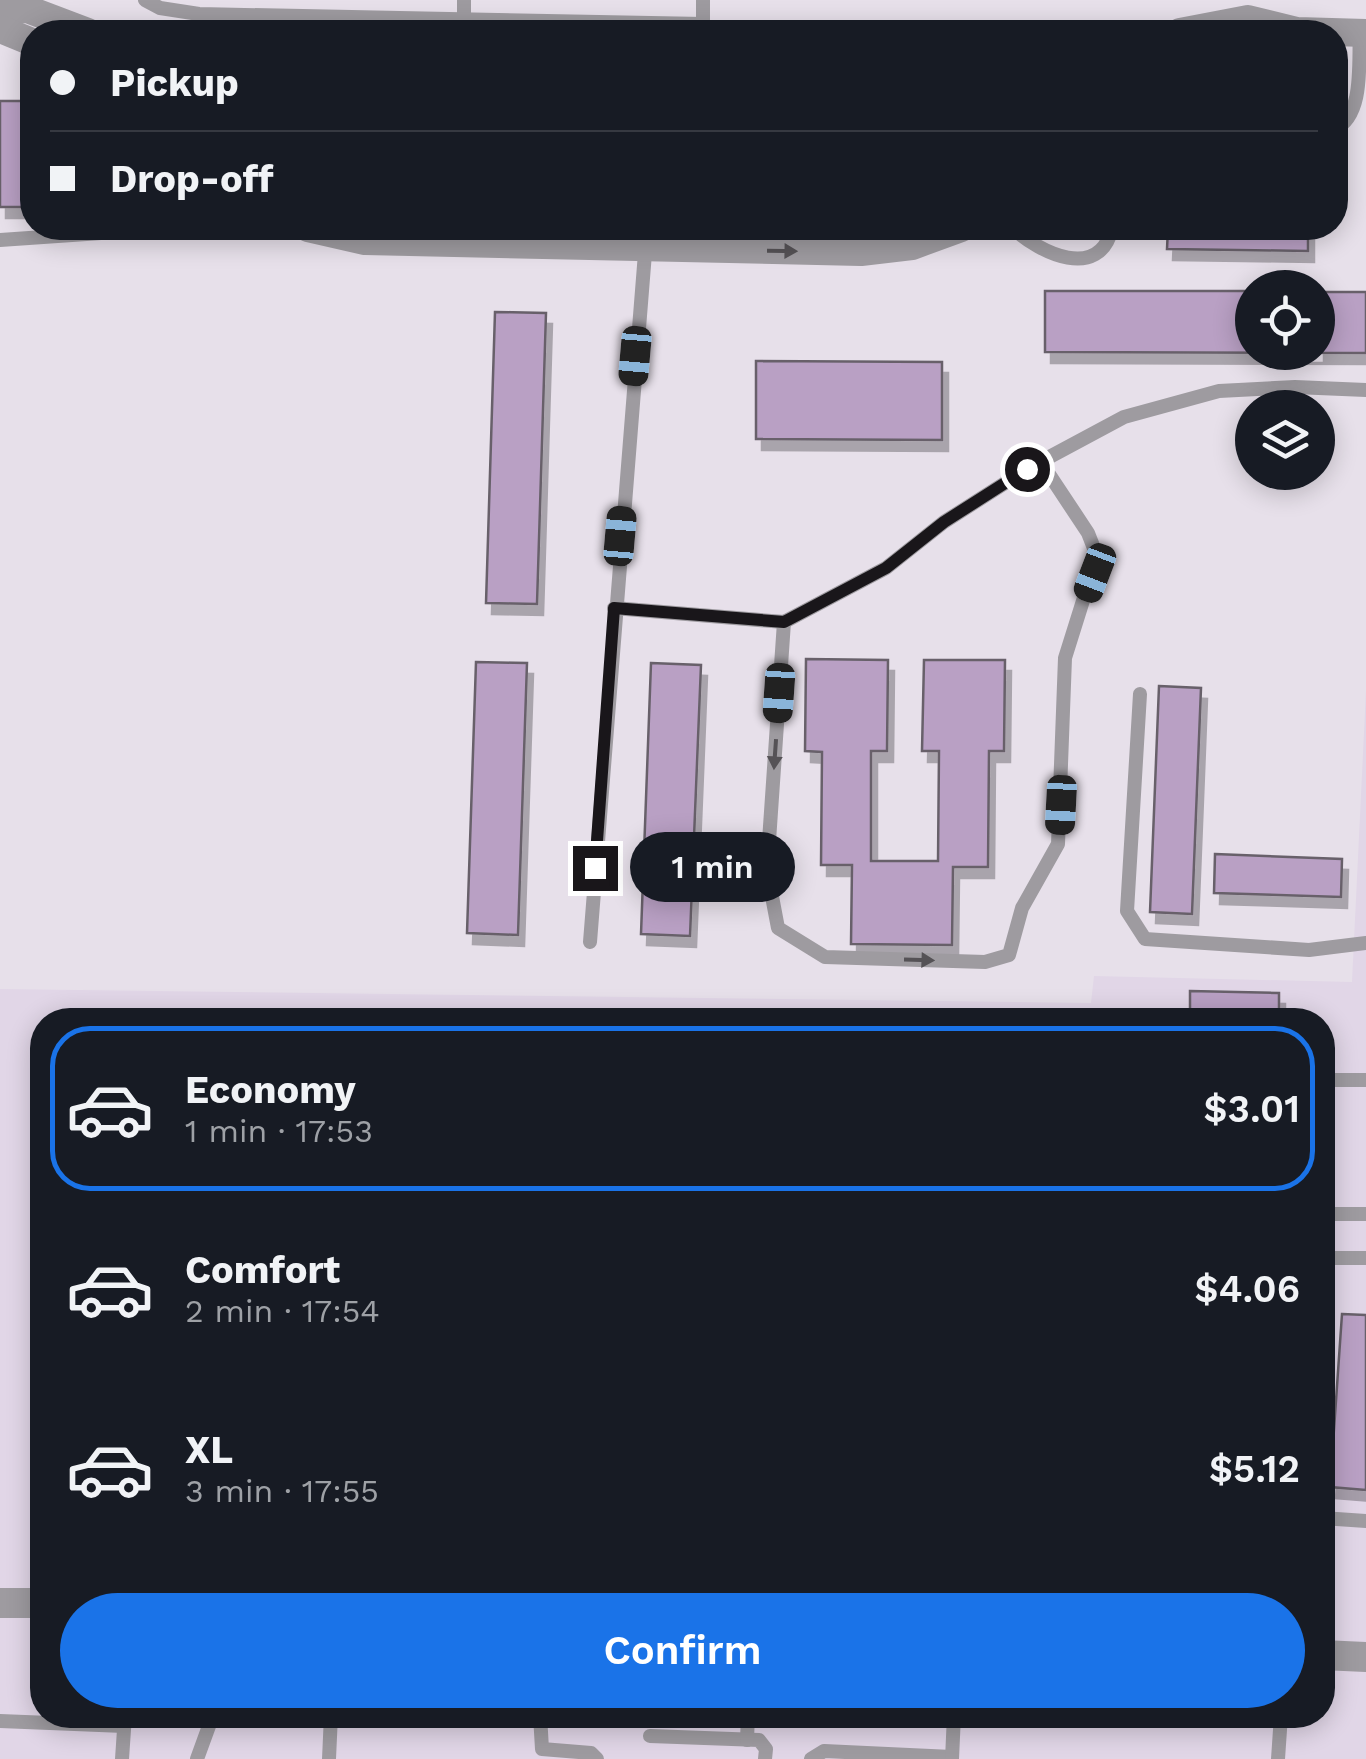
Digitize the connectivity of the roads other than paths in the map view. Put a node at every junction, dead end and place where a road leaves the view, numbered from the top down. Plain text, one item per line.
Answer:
1 (145, 0) edge
2 (316, 0) edge
3 (464, 0) edge
4 (0, 11) edge
5 (315, 16) junction
6 (464, 19) junction
7 (58, 20) edge
8 (491, 20) edge
9 (1363, 33) edge
10 (1348, 117) edge
11 (361, 240) edge
12 (459, 240) edge
13 (646, 240) edge
14 (710, 240) edge
15 (928, 240) edge
16 (1029, 240) edge
17 (1106, 240) edge
18 (1366, 390) edge
19 (1041, 462) junction
20 (614, 608) junction
21 (784, 622) junction
22 (1140, 694) dead end
23 (590, 942) dead end
24 (1366, 943) edge
25 (1335, 1080) edge
26 (1366, 1080) edge
27 (1335, 1214) edge
28 (1366, 1214) edge
29 (1335, 1258) edge
30 (1366, 1258) edge
31 (1335, 1519) edge
32 (1366, 1521) edge
33 (0, 1603) edge
34 (30, 1603) edge
35 (1335, 1655) edge
36 (1366, 1657) edge
37 (0, 1721) edge
38 (30, 1721) edge
39 (124, 1728) edge
40 (208, 1728) edge
41 (330, 1728) edge
42 (541, 1728) edge
43 (747, 1728) edge
44 (953, 1728) edge
45 (1280, 1728) edge
46 (650, 1736) dead end
47 (747, 1740) junction
48 (952, 1758) edge
49 (122, 1759) edge
50 (197, 1759) edge
51 (329, 1759) edge
52 (597, 1759) edge
53 (765, 1759) edge
54 (810, 1759) edge
55 (1278, 1759) edge

1 - 5 lane
2 - 5 lane
3 - 6 lane
4 - 7 street
5 - 6 lane
6 - 8 lane
9 - 10 lane
11 - 12 street
13 - 20 lane
14 -> 15 street
16 - 17 lane
18 - 19 lane
19 - 21 lane
21 -> 19 lane
20 - 21 lane
20 - 23 lane
22 - 24 lane
25 - 26 lane
27 - 28 lane
29 - 30 lane
31 - 32 lane
33 - 34 street
35 - 36 street
37 - 38 lane
39 - 49 lane
40 - 50 lane
41 - 51 lane
42 - 52 lane
43 - 47 lane
44 - 48 lane
45 - 55 lane
46 - 47 lane
47 - 53 lane
48 - 54 lane

